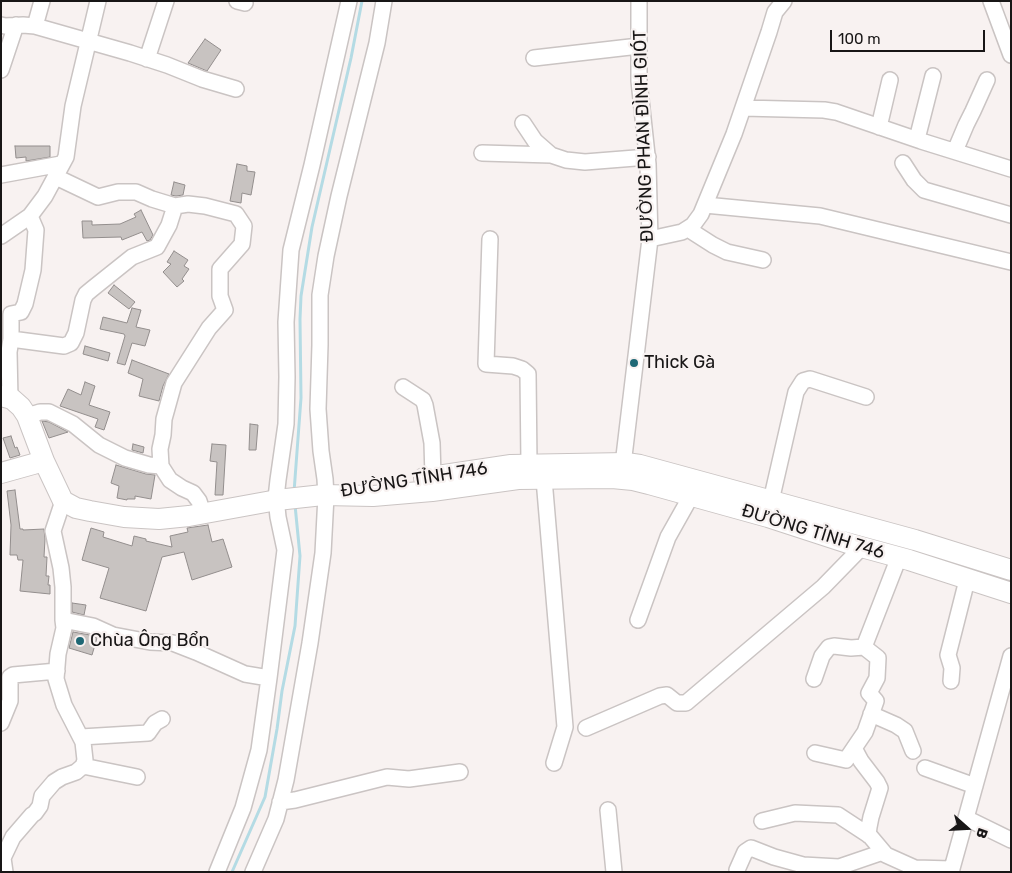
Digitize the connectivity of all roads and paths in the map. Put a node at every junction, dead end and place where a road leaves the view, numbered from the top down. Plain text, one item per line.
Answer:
1 (42, 1) edge
2 (98, 1) edge
3 (166, 1) edge
4 (349, 1) edge
5 (384, 1) edge
6 (639, 1) edge
7 (784, 1) edge
8 (992, 1) edge
9 (8, 25) edge
10 (35, 26) junction
11 (89, 42) junction
12 (639, 46) junction
13 (1011, 55) edge
14 (534, 58) dead end
15 (147, 59) junction
16 (1, 70) edge
17 (933, 76) dead end
18 (890, 80) dead end
19 (987, 80) dead end
20 (236, 89) dead end
21 (743, 108) junction
22 (523, 123) dead end
23 (879, 127) junction
24 (917, 140) junction
25 (955, 152) junction
26 (482, 154) dead end
27 (551, 155) junction
28 (648, 157) junction
29 (903, 163) dead end
30 (1011, 169) edge
31 (59, 170) junction
32 (1, 175) edge
33 (705, 205) junction
34 (175, 206) junction
35 (1011, 215) edge
36 (30, 216) junction
37 (688, 229) junction
38 (1, 236) edge
39 (490, 239) dead end
40 (650, 239) junction
41 (763, 260) dead end
42 (1011, 262) edge
43 (11, 338) junction
44 (403, 387) dead end
45 (6, 397) edge
46 (866, 397) dead end
47 (27, 416) junction
48 (44, 461) junction
49 (528, 464) junction
50 (161, 466) junction
51 (622, 471) junction
52 (1, 474) edge
53 (433, 477) junction
54 (544, 478) junction
55 (326, 495) junction
56 (691, 496) junction
57 (277, 500) junction
58 (63, 501) junction
59 (771, 501) junction
60 (203, 513) junction
61 (862, 547) junction
62 (899, 557) junction
63 (1011, 570) edge
64 (967, 580) junction
65 (1011, 593) edge
66 (64, 620) junction
67 (638, 620) dead end
68 (864, 647) junction
69 (1011, 656) edge
70 (57, 670) junction
71 (269, 678) junction
72 (814, 679) dead end
73 (952, 681) dead end
74 (1004, 708) edge
75 (871, 714) junction
76 (162, 719) dead end
77 (1, 723) edge
78 (586, 728) dead end
79 (81, 737) junction
80 (854, 748) junction
81 (913, 751) dead end
82 (815, 752) dead end
83 (554, 764) dead end
84 (83, 766) junction
85 (926, 768) dead end
86 (460, 772) dead end
87 (137, 777) dead end
88 (975, 786) junction
89 (280, 802) junction
90 (608, 810) dead end
91 (966, 818) junction
92 (762, 821) dead end
93 (868, 835) junction
94 (1011, 840) edge
95 (883, 852) junction
96 (737, 870) dead end
97 (951, 870) edge
98 (5, 872) edge
99 (217, 872) edge
100 (253, 872) edge
101 (614, 872) edge

1 - 10 street
2 - 11 street
3 - 15 street
4 - 57 street
5 - 55 street
6 - 12 street, ĐƯỜNG PHAN ĐÌNH GIÓT
7 - 21 street
8 - 13 street
9 - 10 street
9 - 16 street
10 - 11 street
11 - 15 street
11 - 31 street
12 - 14 street
12 - 28 street, ĐƯỜNG PHAN ĐÌNH GIÓT
15 - 20 street
17 - 24 street
18 - 23 street
19 - 25 street
21 - 23 street
21 - 33 street
22 - 27 street
23 - 24 street
24 - 25 street
25 - 30 street
26 - 27 street
27 - 28 street
28 - 40 street, ĐƯỜNG PHAN ĐÌNH GIÓT
29 - 35 street
31 - 32 street
31 - 34 street
31 - 36 street
33 - 37 street
33 - 42 street
34 - 43 street
34 - 50 street
36 - 38 street
36 - 43 street
37 - 40 street
37 - 41 street
39 - 49 street
40 - 51 street, ĐƯỜNG PHAN ĐÌNH GIÓT
43 - 45 street
44 - 53 street
45 - 47 main road
46 - 59 street
47 - 48 main road
47 - 50 street
48 - 52 main road
48 - 58 main road
49 - 51 main road, ĐƯỜNG TỈNH 746
49 - 53 main road, ĐƯỜNG TỈNH 746
50 - 60 street
51 - 54 main road, ĐƯỜNG TỈNH 746
51 - 56 main road, ĐƯỜNG TỈNH 746
51 - 59 main road, ĐƯỜNG TỈNH 746
53 - 55 main road, ĐƯỜNG TỈNH 746
54 - 55 main road, ĐƯỜNG TỈNH 746
54 - 83 street
55 - 57 main road
55 - 89 street
56 - 61 main road, ĐƯỜNG TỈNH 746
56 - 67 street
57 - 60 main road
57 - 71 street
58 - 60 main road
58 - 66 street
59 - 63 main road, ĐƯỜNG TỈNH 746
61 - 62 main road, ĐƯỜNG TỈNH 746
61 - 78 street
62 - 64 main road, ĐƯỜNG TỈNH 746
62 - 68 street
64 - 65 main road, ĐƯỜNG TỈNH 746
64 - 73 street
66 - 70 street
66 - 71 street
68 - 72 street
68 - 75 street
69 - 74 street
70 - 77 street
70 - 79 street
71 - 99 street
74 - 88 street
75 - 80 street
75 - 81 street
76 - 79 street
79 - 84 street
80 - 82 street
80 - 93 street
84 - 87 street
84 - 98 street
85 - 88 street
86 - 89 street
88 - 91 street
89 - 100 street
90 - 101 street
91 - 94 street
91 - 97 street
92 - 93 street
93 - 95 street
95 - 96 street
95 - 97 street

